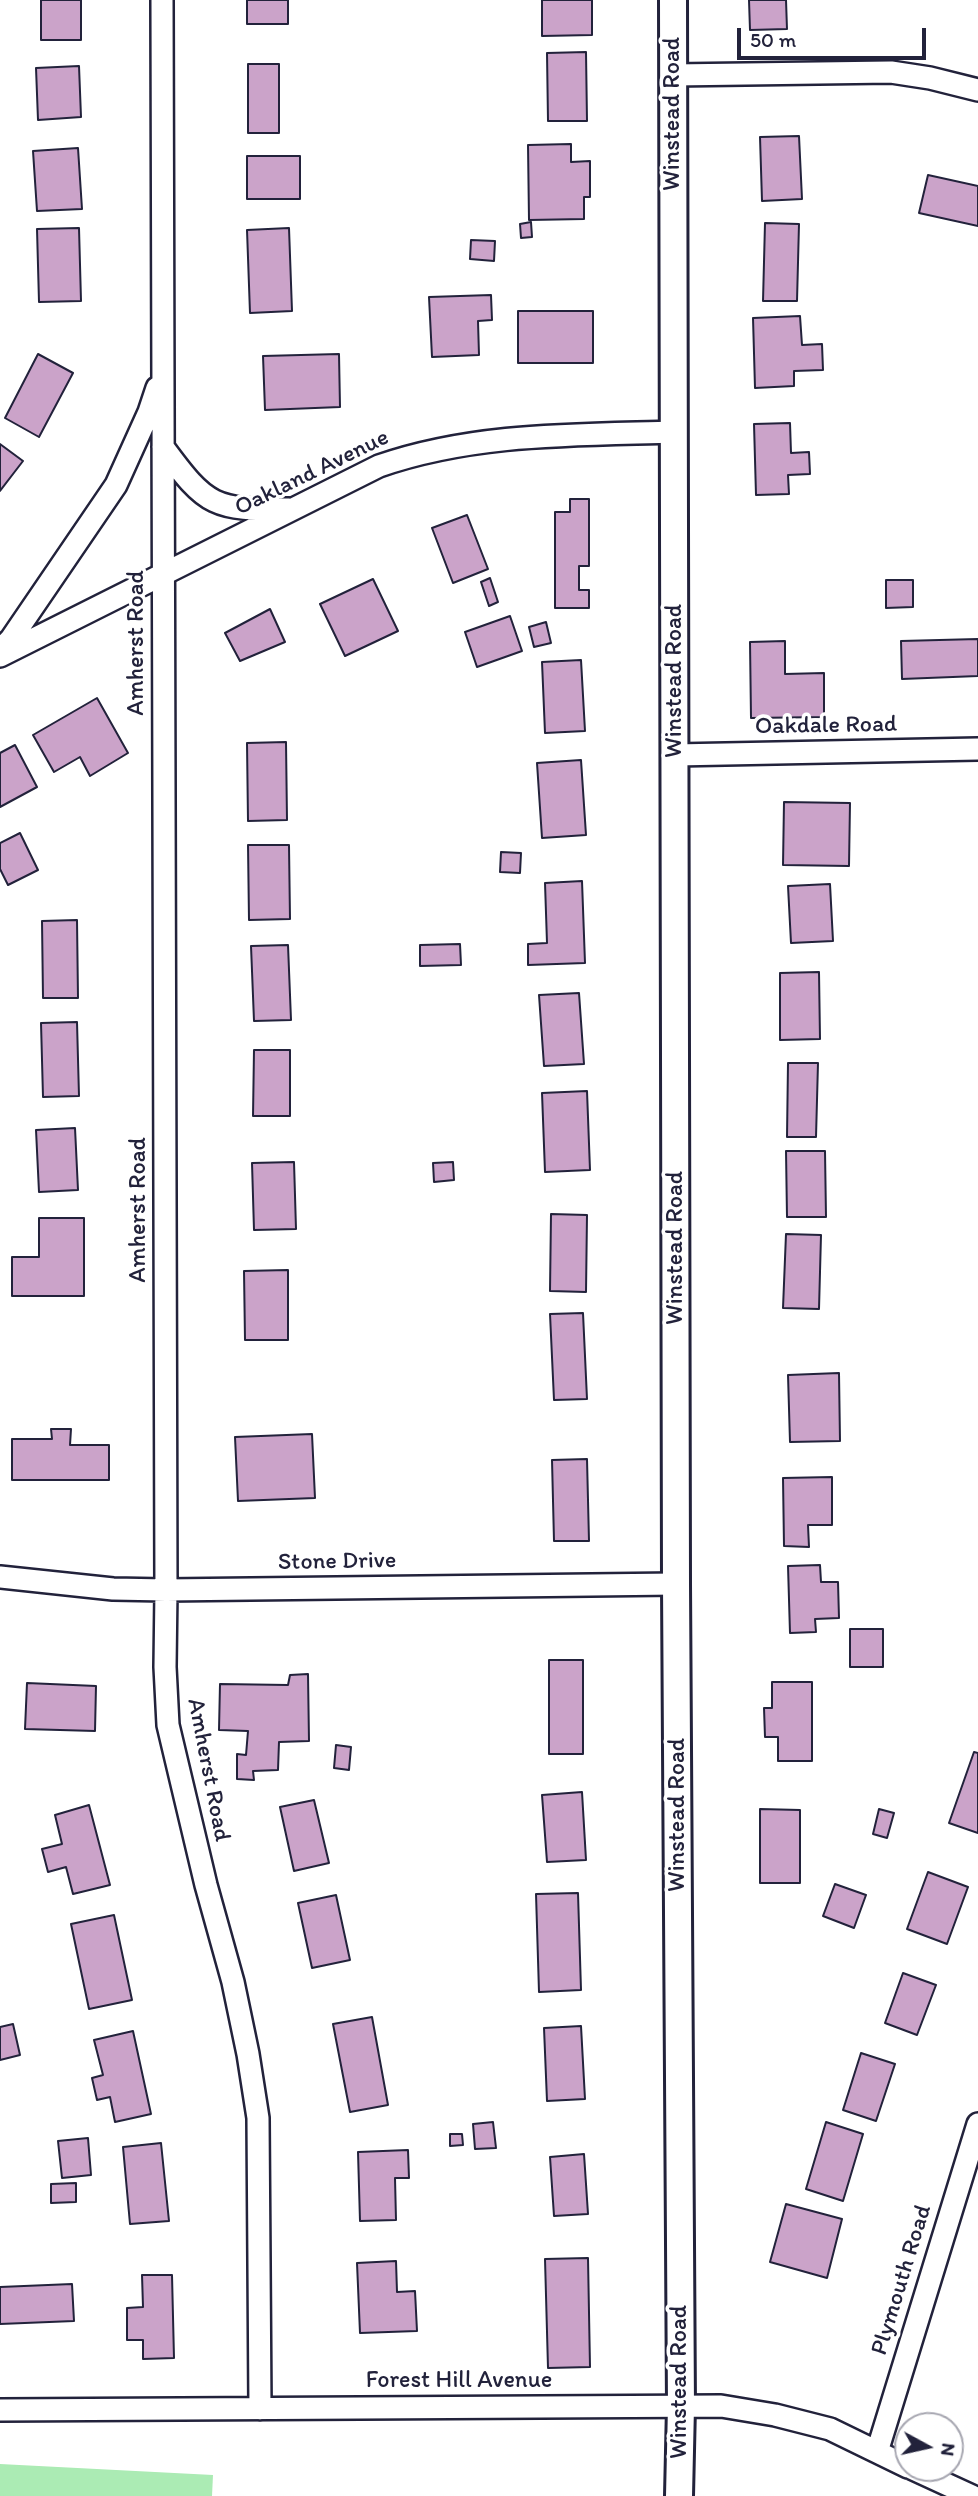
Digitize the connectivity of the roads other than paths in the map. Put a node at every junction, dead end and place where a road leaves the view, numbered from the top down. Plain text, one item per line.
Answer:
1 (162, 0) edge
2 (673, 0) edge
3 (673, 75) junction
4 (978, 90) edge
5 (162, 372) junction
6 (674, 432) junction
7 (163, 447) junction
8 (296, 509) junction
9 (163, 575) junction
10 (0, 650) edge
11 (0, 656) edge
12 (978, 749) edge
13 (675, 755) junction
14 (0, 1577) edge
15 (676, 1584) junction
16 (166, 1590) junction
17 (978, 2124) edge
18 (681, 2406) junction
19 (260, 2409) junction
20 (0, 2410) edge
21 (877, 2452) junction
22 (894, 2460) edge
23 (942, 2482) edge
24 (680, 2496) edge
25 (972, 2496) edge

1 - 5 street, Amherst Road
2 - 3 street, Winstead Road
3 - 4 street
3 - 6 street, Winstead Road
5 - 7 street, Amherst Road
5 - 10 street
6 - 8 street, Oakland Avenue
6 - 13 street, Winstead Road
7 - 8 street
7 - 9 street, Amherst Road
8 - 9 street, Oakland Avenue
9 - 11 street, Oakland Avenue
9 - 16 street, Amherst Road
12 - 13 street, Oakdale Road
13 - 15 street, Winstead Road
14 - 16 street, Stone Drive
15 - 16 street, Stone Drive
15 - 18 street, Winstead Road
16 - 19 street, Amherst Road
17 - 21 street, Plymouth Road
18 - 19 street, Forest Hill Avenue
18 - 21 street, Forest Hill Avenue
18 - 24 street, Winstead Road
19 - 20 street, Forest Hill Avenue
21 - 22 street, Forest Hill Avenue
23 - 25 street, Forest Hill Avenue

